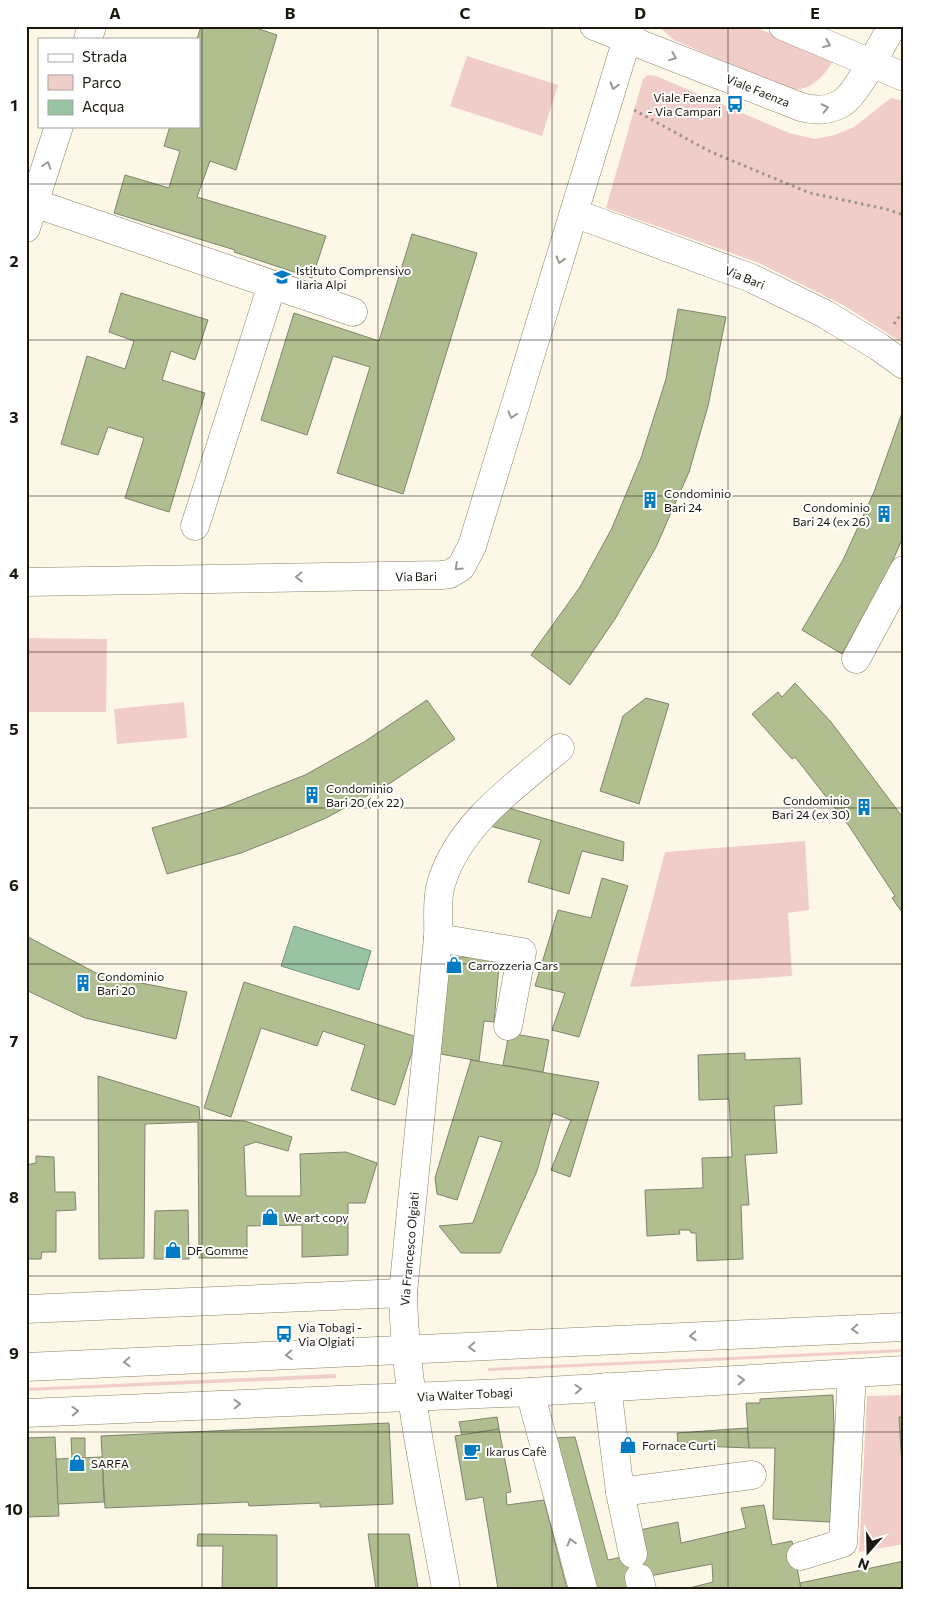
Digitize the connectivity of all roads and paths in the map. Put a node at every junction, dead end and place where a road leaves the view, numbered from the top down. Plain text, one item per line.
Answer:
1 (92, 26) edge
2 (594, 26) edge
3 (783, 26) edge
4 (888, 32) edge
5 (629, 33) edge
6 (88, 38) edge
7 (871, 62) junction
8 (904, 77) edge
9 (628, 107) dead end
10 (58, 128) edge
11 (574, 213) junction
12 (904, 215) edge
13 (30, 216) edge
14 (272, 285) junction
15 (904, 310) edge
16 (353, 312) dead end
17 (894, 325) dead end
18 (904, 365) edge
19 (195, 526) dead end
20 (904, 570) edge
21 (26, 582) edge
22 (856, 659) dead end
23 (560, 748) dead end
24 (438, 938) junction
25 (508, 1026) dead end
26 (403, 1293) junction
27 (26, 1309) edge
28 (904, 1327) edge
29 (408, 1350) junction
30 (26, 1367) edge
31 (904, 1370) edge
32 (852, 1373) junction
33 (607, 1387) junction
34 (530, 1392) junction
35 (413, 1397) junction
36 (26, 1413) edge
37 (752, 1475) dead end
38 (620, 1492) junction
39 (801, 1556) dead end
40 (638, 1574) edge
41 (446, 1589) edge
42 (583, 1589) edge

1 - 6 street
2 - 5 street, Viale Faenza
3 -> 7 street
4 - 7 street, Viale Faenza
5 -> 7 street, Viale Faenza
5 -> 11 street, Via Bari
7 - 8 street
9 - 12 path
13 -> 10 street
11 - 18 street, Via Bari
11 -> 21 street, Via Bari
13 - 14 street
14 - 16 street
14 - 19 street
15 - 17 path
20 - 22 street
23 - 24 street, Via Francesco Olgiati
24 - 25 street
24 - 26 street, Via Francesco Olgiati
26 - 27 street
26 - 29 street, Via Francesco Olgiati
28 -> 29 street
29 -> 30 street
29 - 35 street, Via Francesco Olgiati
31 - 32 street, Via Walter Tobagi
33 -> 32 street, Via Walter Tobagi
32 - 39 street
34 -> 33 street, Via Walter Tobagi
33 - 38 street
34 - 35 street, Via Walter Tobagi
42 -> 34 street
36 -> 35 street, Via Walter Tobagi
35 - 41 street, Via Francesco Olgiati
37 - 38 street
38 - 40 street

